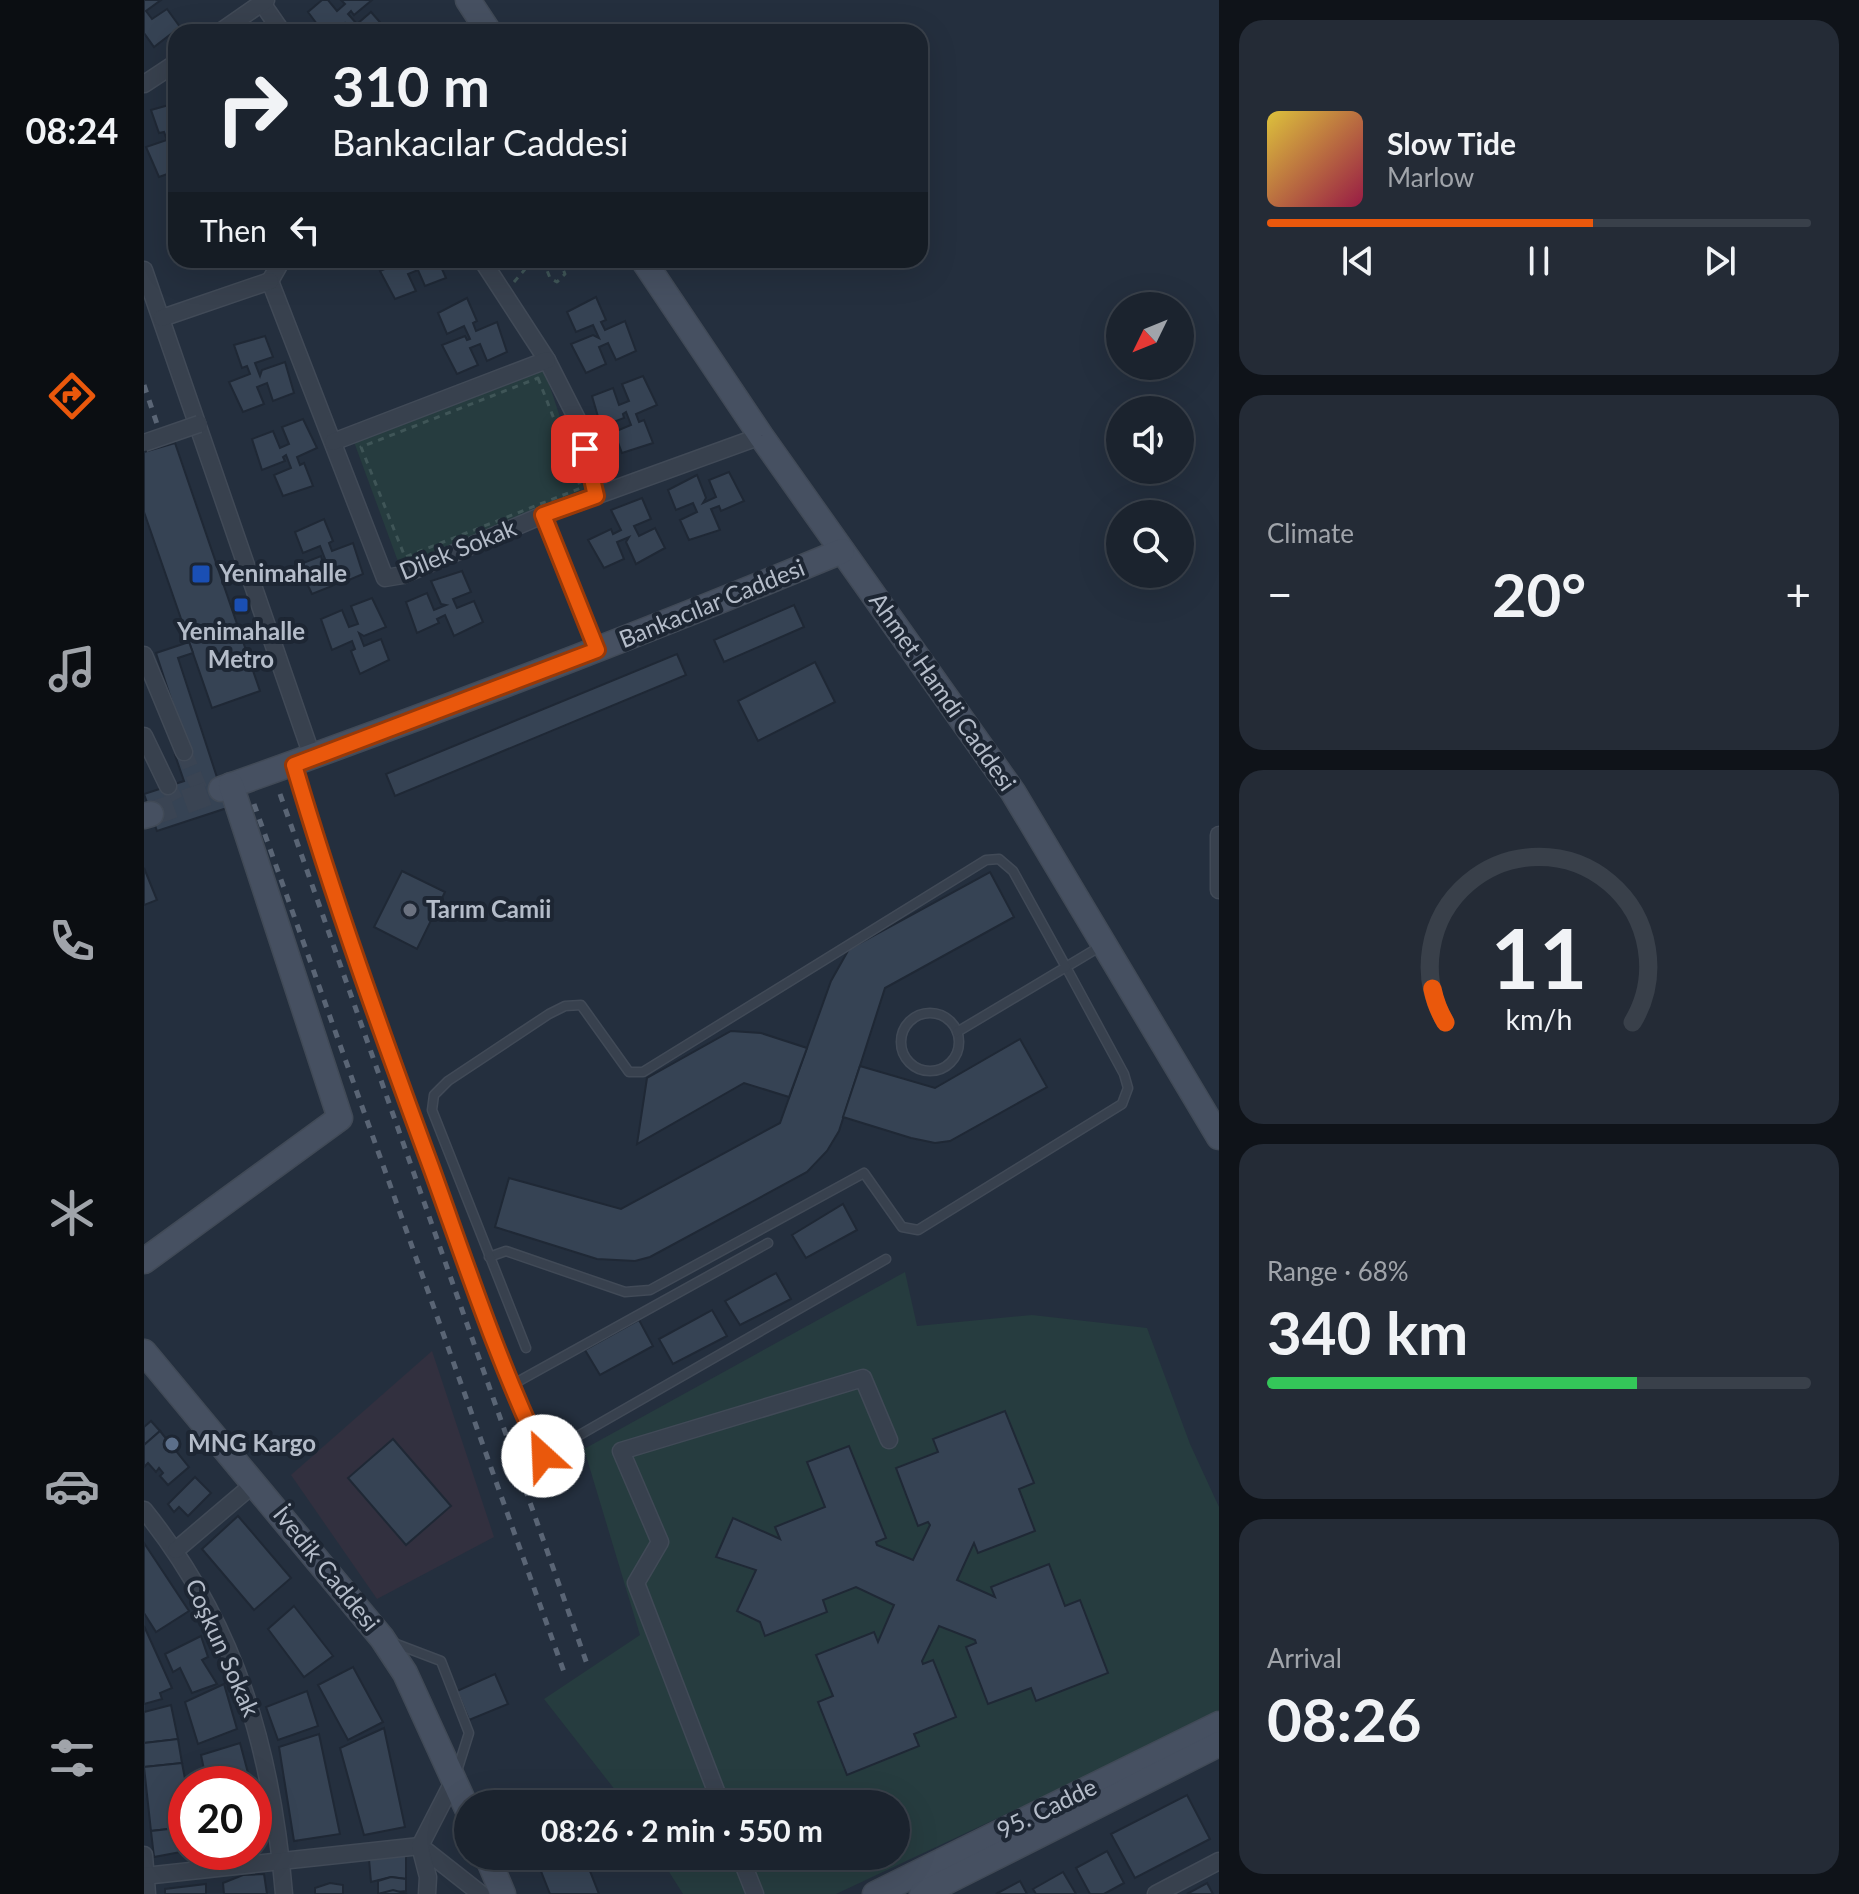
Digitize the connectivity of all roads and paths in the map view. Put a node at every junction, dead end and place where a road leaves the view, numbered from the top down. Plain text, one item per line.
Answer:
1 (468, 0) edge
2 (264, 2) edge
3 (232, 24) edge
4 (277, 24) edge
5 (484, 24) edge
6 (168, 68) edge
7 (144, 84) edge
8 (277, 268) edge
9 (487, 268) edge
10 (526, 268) edge
11 (546, 268) edge
12 (562, 268) edge
13 (648, 268) edge
14 (144, 270) edge
15 (270, 281) junction
16 (504, 293) junction
17 (162, 318) junction
18 (547, 360) junction
19 (199, 424) junction
20 (761, 436) junction
21 (333, 442) junction
22 (144, 443) edge
23 (596, 496) junction
24 (543, 515) junction
25 (842, 551) junction
26 (405, 557) joint
27 (597, 650) junction
28 (144, 655) edge
29 (144, 736) edge
30 (184, 752) tunnel mouth
31 (303, 762) junction
32 (168, 786) tunnel mouth
33 (1219, 835) edge
34 (1219, 890) edge
35 (1105, 944) junction
36 (1066, 967) junction
37 (957, 1032) junction
38 (1219, 1137) edge
39 (768, 1243) dead end
40 (489, 1257) junction
41 (886, 1259) dead end
42 (144, 1261) edge
43 (526, 1348) dead end
44 (144, 1352) edge
45 (510, 1386) junction
46 (889, 1440) dead end
47 (255, 1483) junction
48 (144, 1510) edge
49 (176, 1550) junction
50 (382, 1638) junction
51 (1219, 1724) edge
52 (1219, 1744) edge
53 (454, 1780) junction
54 (459, 1790) edge
55 (716, 1790) edge
56 (420, 1846) junction
57 (144, 1855) edge
58 (282, 1860) junction
59 (1219, 1861) edge
60 (493, 1870) edge
61 (746, 1870) edge
62 (146, 1876) edge
63 (147, 1894) edge
64 (284, 1894) edge
65 (427, 1894) edge
66 (481, 1894) edge
67 (503, 1894) edge
68 (755, 1894) edge
69 (875, 1894) edge
70 (922, 1894) edge
71 (1156, 1894) edge

1 - 5 main road
2 - 3 street
2 - 4 street
6 - 7 street
8 - 15 street
9 - 16 street
10 - 16 path
11 - 12 path
13 - 20 main road, Ahmet Hamdi Caddesi
14 - 17 street
15 - 17 street
15 - 21 street, Dilek Sokak
16 - 18 street
17 - 19 street
18 - 21 street
18 - 23 street
19 - 22 street, bridge
19 - 31 street
20 - 23 street, Dilek Sokak
20 - 25 main road, Ahmet Hamdi Caddesi
21 - 24 street, Dilek Sokak
23 - 24 street, Dilek Sokak
24 - 27 street
25 - 27 main road, Bankacılar Caddesi
25 - 35 main road, Ahmet Hamdi Caddesi
26 - 26 path
27 - 31 main road, Bankacılar Caddesi
28 - 30 street
29 - 32 street
31 - 42 main road, Bankacılar Caddesi
31 - 45 lane
33 - 34 street
35 - 36 lane
35 - 38 main road, Ahmet Hamdi Caddesi
36 - 37 lane
36 - 40 lane
36 - 40 lane
37 - 37 lane
39 - 45 lane
40 - 43 lane
41 - 45 lane
44 - 47 main road, İvedik Caddesi
46 - 55 street
47 - 49 street
47 - 50 main road, İvedik Caddesi
48 - 49 street, Coşkun Sokak
49 - 58 street, Coşkun Sokak
50 - 53 main road, İvedik Caddesi
50 - 53 lane
51 - 69 main road, 95. Cadde
52 - 70 main road, 95. Cadde
53 - 54 main road, İvedik Caddesi
53 - 56 street
56 - 58 street
56 - 65 street
56 - 66 street
57 - 62 street
58 - 62 street
58 - 64 street, Coşkun Sokak
59 - 71 street
60 - 67 main road
61 - 68 street
62 - 63 street

